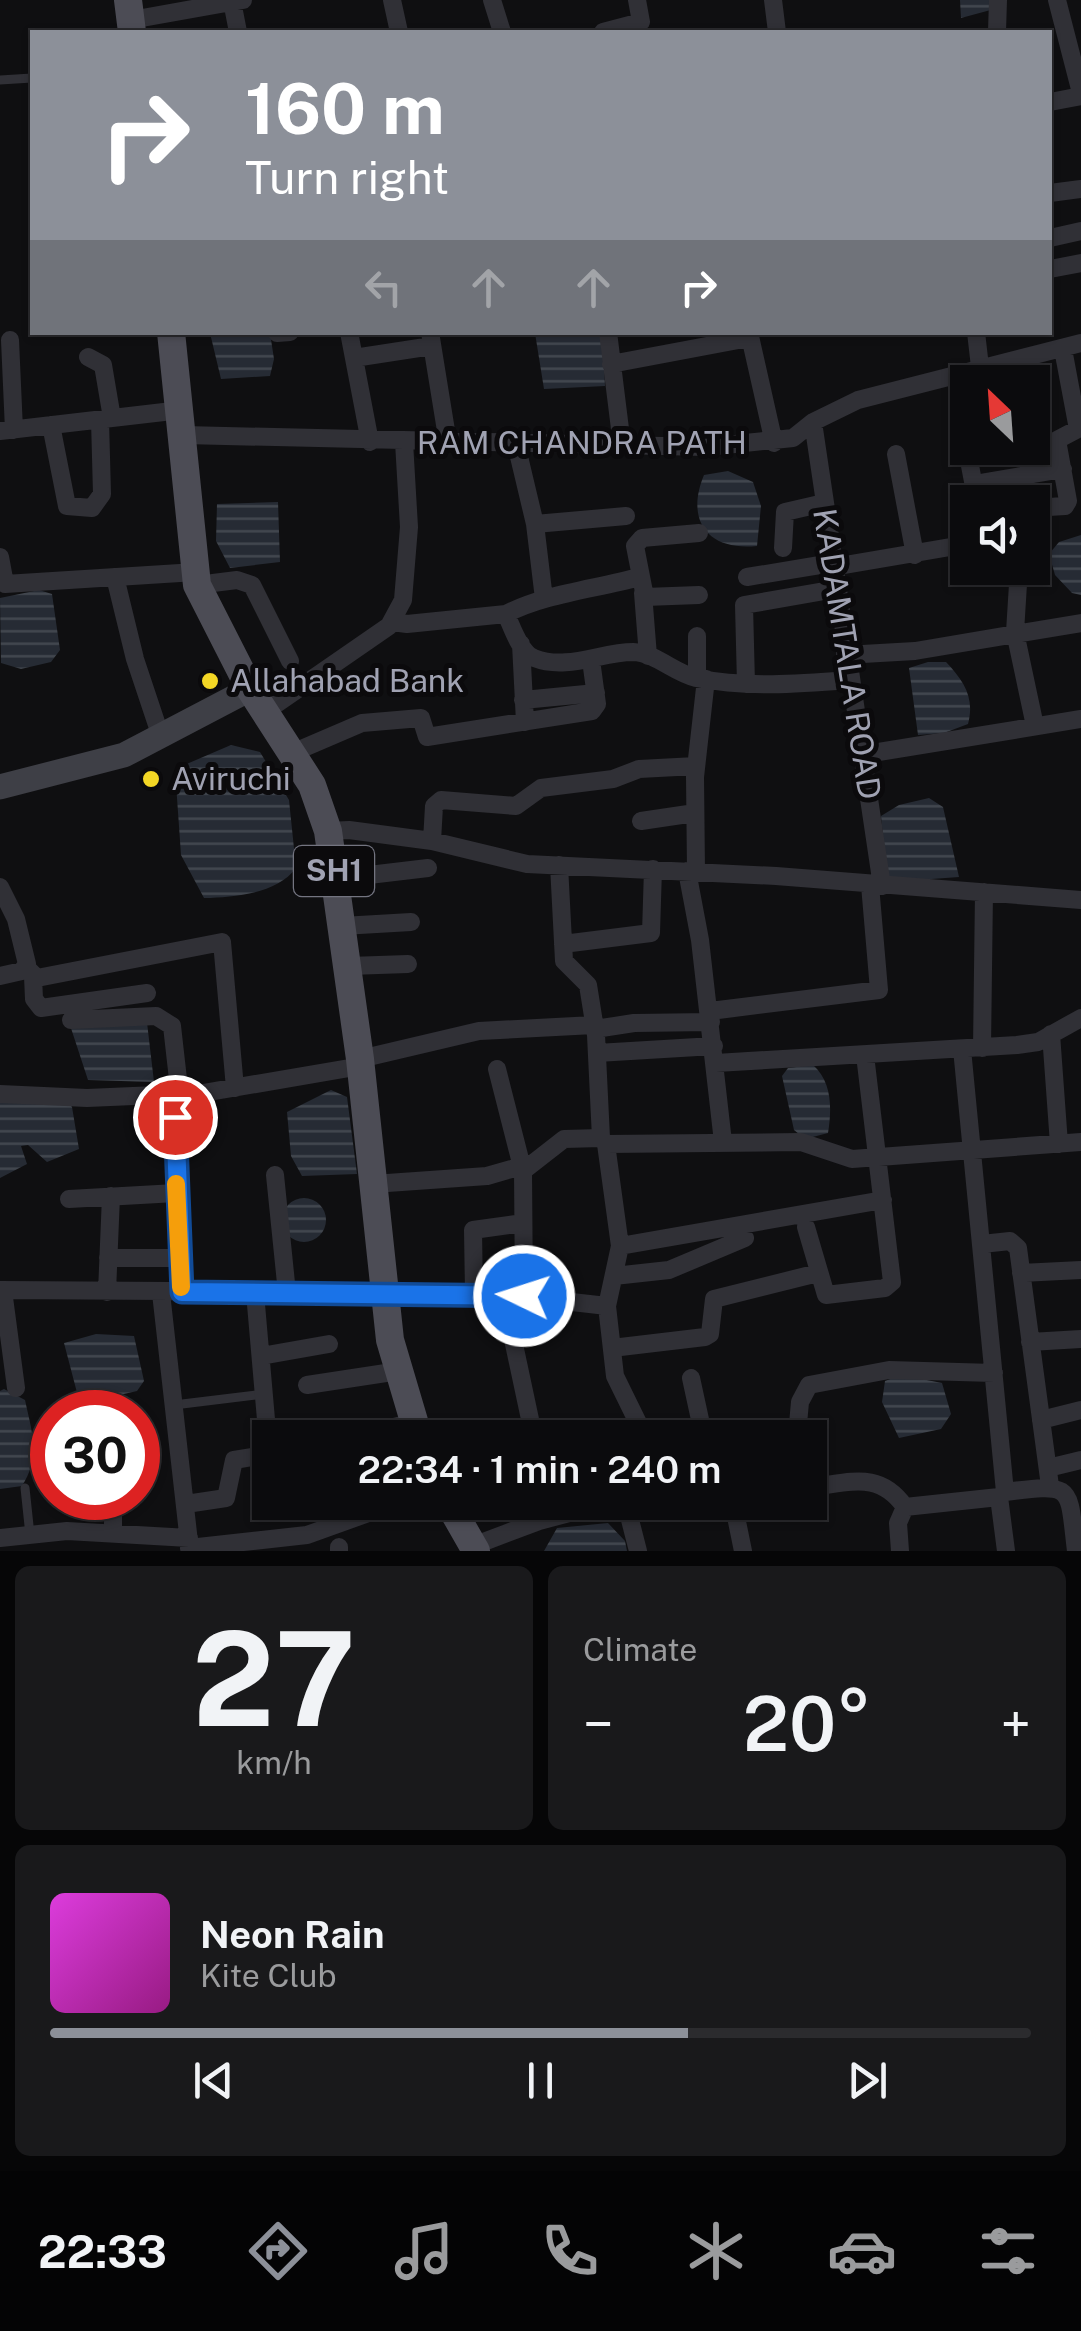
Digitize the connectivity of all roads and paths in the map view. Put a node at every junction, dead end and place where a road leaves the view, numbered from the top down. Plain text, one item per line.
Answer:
1 (243, 0) edge
2 (392, 0) edge
3 (492, 0) edge
4 (637, 0) edge
5 (773, 0) edge
6 (998, 0) edge
7 (1058, 0) edge
8 (232, 1) edge
9 (130, 18) edge
10 (238, 30) edge
11 (399, 30) edge
12 (497, 30) edge
13 (611, 30) edge
14 (777, 30) edge
15 (997, 30) edge
16 (30, 78) edge
17 (0, 80) edge
18 (1081, 94) edge
19 (1052, 101) edge
20 (1081, 189) edge
21 (1052, 193) edge
22 (1081, 230) edge
23 (1052, 237) edge
24 (1081, 263) edge
25 (1052, 269) edge
26 (171, 335) edge
27 (350, 335) edge
28 (608, 335) edge
29 (749, 335) edge
30 (976, 335) edge
31 (431, 339) edge
32 (10, 340) dead end
33 (1072, 346) edge
34 (88, 357) dead end
35 (354, 358) junction
36 (611, 364) junction
37 (980, 365) edge
38 (985, 365) edge
39 (950, 374) edge
40 (106, 419) junction
41 (812, 422) junction
42 (182, 423) junction
43 (51, 426) junction
44 (7, 430) edge
45 (1079, 432) edge
46 (370, 442) junction
47 (404, 442) junction
48 (448, 443) junction
49 (774, 443) junction
50 (516, 444) junction
51 (622, 445) junction
52 (896, 454) dead end
53 (1063, 470) junction
54 (1008, 485) edge
55 (824, 503) junction
56 (1073, 509) edge
57 (626, 516) dead end
58 (534, 524) junction
59 (699, 533) dead end
60 (783, 548) dead end
61 (950, 548) edge
62 (915, 555) junction
63 (0, 557) edge
64 (833, 565) junction
65 (115, 577) junction
66 (747, 577) dead end
67 (196, 578) junction
68 (2, 585) edge
69 (641, 585) junction
70 (1018, 585) edge
71 (836, 590) junction
72 (699, 595) dead end
73 (544, 599) junction
74 (506, 614) junction
75 (392, 622) junction
76 (1081, 623) edge
77 (1014, 632) junction
78 (697, 636) dead end
79 (521, 644) junction
80 (846, 655) junction
81 (648, 656) junction
82 (591, 660) junction
83 (290, 661) dead end
84 (701, 678) junction
85 (849, 680) junction
86 (746, 684) junction
87 (596, 693) junction
88 (258, 700) junction
89 (523, 700) junction
90 (1081, 719) edge
91 (526, 722) junction
92 (1035, 726) junction
93 (162, 737) junction
94 (292, 752) junction
95 (860, 755) junction
96 (696, 766) junction
97 (0, 788) edge
98 (695, 813) junction
99 (641, 821) dead end
100 (328, 832) junction
101 (432, 841) junction
102 (559, 865) junction
103 (428, 868) dead end
104 (653, 868) junction
105 (691, 871) junction
106 (335, 880) junction
107 (876, 886) junction
108 (0, 888) edge
109 (984, 892) junction
110 (1081, 900) edge
111 (1081, 918) edge
112 (411, 922) dead end
113 (342, 926) junction
114 (563, 944) junction
115 (408, 964) dead end
116 (349, 966) junction
117 (30, 972) junction
118 (0, 976) edge
119 (146, 993) dead end
120 (710, 1016) junction
121 (1081, 1018) edge
122 (71, 1020) dead end
123 (594, 1027) junction
124 (1051, 1034) junction
125 (982, 1048) junction
126 (962, 1050) junction
127 (596, 1053) junction
128 (715, 1055) junction
129 (864, 1055) junction
130 (360, 1062) junction
131 (497, 1069) dead end
132 (236, 1088) junction
133 (0, 1094) edge
134 (180, 1096) junction
135 (603, 1141) junction
136 (723, 1142) junction
137 (1081, 1142) edge
138 (1059, 1144) junction
139 (972, 1150) junction
140 (875, 1156) junction
141 (522, 1169) junction
142 (276, 1175) dead end
143 (373, 1184) junction
144 (176, 1192) junction
145 (111, 1196) junction
146 (69, 1199) dead end
147 (883, 1200) junction
148 (523, 1223) junction
149 (806, 1227) dead end
150 (744, 1238) dead end
151 (982, 1244) junction
152 (620, 1246) junction
153 (108, 1258) junction
154 (179, 1258) junction
155 (1081, 1270) edge
156 (818, 1273) junction
157 (1021, 1273) junction
158 (614, 1276) junction
159 (1, 1290) edge
160 (107, 1292) junction
161 (182, 1292) junction
162 (474, 1292) junction
163 (161, 1293) junction
164 (256, 1293) junction
165 (384, 1293) junction
166 (287, 1294) junction
167 (517, 1295) junction
168 (607, 1306) junction
169 (1081, 1339) edge
170 (1030, 1342) junction
171 (328, 1344) dead end
172 (612, 1348) junction
173 (261, 1356) junction
174 (398, 1370) junction
175 (994, 1373) junction
176 (691, 1378) dead end
177 (307, 1384) dead end
178 (16, 1388) dead end
179 (264, 1394) junction
180 (174, 1404) junction
181 (1081, 1410) edge
182 (267, 1420) edge
183 (413, 1420) edge
184 (530, 1420) edge
185 (636, 1420) edge
186 (700, 1420) edge
187 (798, 1420) edge
188 (1041, 1420) junction
189 (252, 1457) edge
190 (1081, 1460) edge
191 (1049, 1477) junction
192 (827, 1485) edge
193 (26, 1488) dead end
194 (1002, 1494) junction
195 (186, 1504) junction
196 (904, 1507) junction
197 (113, 1520) edge
198 (347, 1520) edge
199 (459, 1520) edge
200 (543, 1520) edge
201 (630, 1520) edge
202 (737, 1520) edge
203 (113, 1532) junction
204 (30, 1535) junction
205 (0, 1538) edge
206 (189, 1546) edge
207 (475, 1548) edge
208 (638, 1551) edge
209 (744, 1551) edge
210 (900, 1551) edge
211 (1006, 1551) edge
212 (1076, 1551) edge

1 - 8 street
2 - 11 street
3 - 12 street
4 - 13 street
5 - 14 street
6 - 15 street
7 - 18 street
8 - 9 street
8 - 10 street
16 - 17 lane
18 - 19 street
20 - 21 street
22 - 23 street
24 - 25 street
26 - 42 main road, SH1
27 - 35 street
28 - 36 street
29 - 36 street
29 - 49 street
30 - 37 street
31 - 35 street
31 - 48 street
32 - 44 street
33 - 38 street, RAM CHANDRA PATH
33 - 45 street
34 - 40 street
35 - 46 street
36 - 51 street
39 - 41 street, RAM CHANDRA PATH
40 - 42 street, RAM CHANDRA PATH
40 - 43 street, RAM CHANDRA PATH
40 - 43 street
41 - 49 street, RAM CHANDRA PATH
41 - 55 street, KADAMTALA ROAD
42 - 46 street, RAM CHANDRA PATH
42 - 67 main road, SH1
43 - 44 street, RAM CHANDRA PATH
45 - 53 street
46 - 47 street, RAM CHANDRA PATH
47 - 48 street, RAM CHANDRA PATH
47 - 75 street
48 - 50 street, RAM CHANDRA PATH
49 - 51 street, RAM CHANDRA PATH
50 - 51 street, RAM CHANDRA PATH
50 - 58 street
52 - 62 street
53 - 54 street
53 - 56 street
55 - 60 street
55 - 64 street, KADAMTALA ROAD
57 - 58 street
58 - 73 street
59 - 69 street
61 - 62 street
62 - 64 street
63 - 68 street
64 - 66 street
64 - 71 street, KADAMTALA ROAD
65 - 67 street
65 - 68 street
65 - 93 street
67 - 83 street
67 - 88 main road, SH1
69 - 72 street
69 - 73 street
69 - 81 street
70 - 77 street
71 - 80 street, KADAMTALA ROAD
71 - 86 street
73 - 74 street
74 - 75 street
74 - 79 street
75 - 88 street
76 - 77 street
77 - 80 street
77 - 92 street
78 - 84 street
79 - 82 street
79 - 89 street
80 - 85 street, KADAMTALA ROAD
81 - 82 street
81 - 84 street
82 - 87 street
84 - 86 street
84 - 96 street
85 - 86 street
85 - 95 street, KADAMTALA ROAD
87 - 89 street
87 - 91 street
88 - 93 street
88 - 94 main road, SH1
89 - 91 street
90 - 92 street
91 - 94 street
92 - 95 street
93 - 97 street
94 - 100 main road, SH1
95 - 107 street, KADAMTALA ROAD
96 - 98 street
96 - 101 street
98 - 99 street
98 - 105 street
100 - 101 street
100 - 106 main road, SH1
101 - 102 street
102 - 104 street
102 - 114 street
103 - 106 street
104 - 105 street
104 - 114 street
105 - 107 street
105 - 120 street
106 - 113 main road, SH1
107 - 109 street
107 - 120 street, KADAMTALA ROAD
108 - 117 street
109 - 110 street
109 - 125 street
110 - 111 street
112 - 113 street
113 - 116 main road, SH1
114 - 123 street
115 - 116 street
116 - 130 main road, SH1
117 - 118 street
117 - 119 street
117 - 132 street
120 - 123 street
120 - 128 street
121 - 124 street
122 - 134 street
123 - 127 street
123 - 130 street
124 - 125 street
124 - 138 street
125 - 126 street
126 - 129 street
126 - 139 street
127 - 128 street
127 - 135 street
128 - 129 street
128 - 136 street
129 - 140 street
130 - 132 street
130 - 143 main road, SH1
131 - 141 street
132 - 134 street
133 - 134 street
134 - 144 street
135 - 136 street
135 - 141 street
135 - 152 street
136 - 140 street
137 - 138 street
138 - 139 street
139 - 140 street
139 - 151 street
140 - 147 street
141 - 143 street
141 - 148 street
142 - 166 street
143 - 165 main road, SH1
144 - 145 street
144 - 154 street
145 - 146 street
145 - 153 street
147 - 152 street
147 - 156 street
148 - 162 street
148 - 167 street
149 - 156 street
150 - 158 street
151 - 157 street
151 - 175 street
152 - 158 street
153 - 154 street
153 - 160 street
154 - 161 street
155 - 157 street
156 - 172 street
157 - 170 street
158 - 168 street
159 - 160 street
159 - 178 street
160 - 163 street
161 - 163 street
161 - 164 street
162 - 165 street
162 - 167 street
163 - 180 street
164 - 166 street
164 - 173 street
165 - 166 street
165 - 174 main road, SH1
167 - 168 street
167 - 184 street
168 - 172 street
169 - 170 street
170 - 188 street
171 - 173 street
172 - 185 street
173 - 179 street
174 - 177 street
174 - 183 main road, SH1
175 - 187 street
175 - 194 street
176 - 186 street
179 - 180 lane
179 - 182 street
180 - 195 street
181 - 188 street
188 - 191 street
189 - 195 street
190 - 191 street
191 - 194 street
191 - 212 street
192 - 196 street
193 - 204 lane
194 - 196 street
194 - 211 street
195 - 206 street
196 - 210 street
197 - 203 street
198 - 206 street
199 - 207 main road
200 - 207 street
201 - 208 street
202 - 209 street
203 - 204 street
203 - 206 street
204 - 205 street

